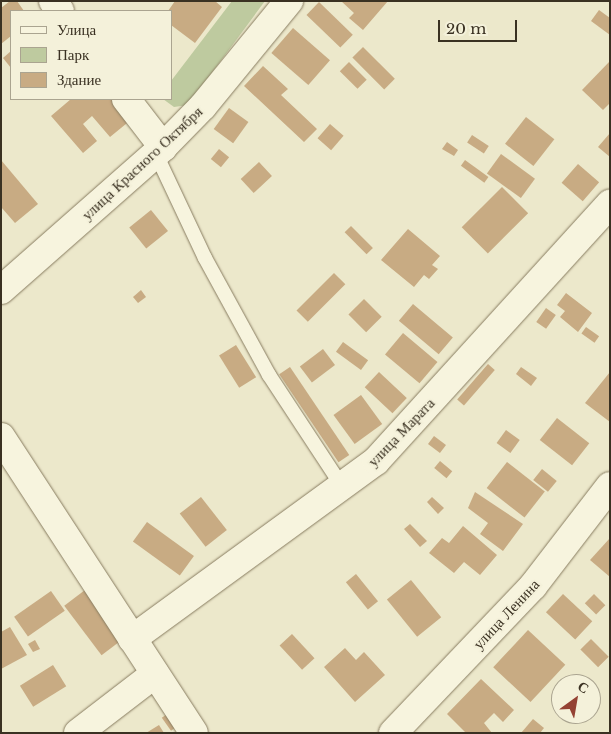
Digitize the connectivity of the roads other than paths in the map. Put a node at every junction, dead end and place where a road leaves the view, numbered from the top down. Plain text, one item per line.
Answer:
1 (289, 1) edge
2 (127, 100) edge
3 (160, 151) junction
4 (610, 204) edge
5 (1, 290) edge
6 (1, 437) edge
7 (342, 486) junction
8 (610, 486) edge
9 (132, 640) junction
10 (155, 674) junction
11 (78, 733) edge
12 (194, 733) edge
13 (393, 733) edge

1 - 3 street, улица Красного Октября
2 - 3 street
3 - 5 street, улица Красного Октября
3 - 7 lane
4 - 7 street, улица Марата
6 - 9 street
7 - 9 street, улица Марата
8 - 13 street, улица Ленина
9 - 10 street
10 - 11 street
10 - 12 street

